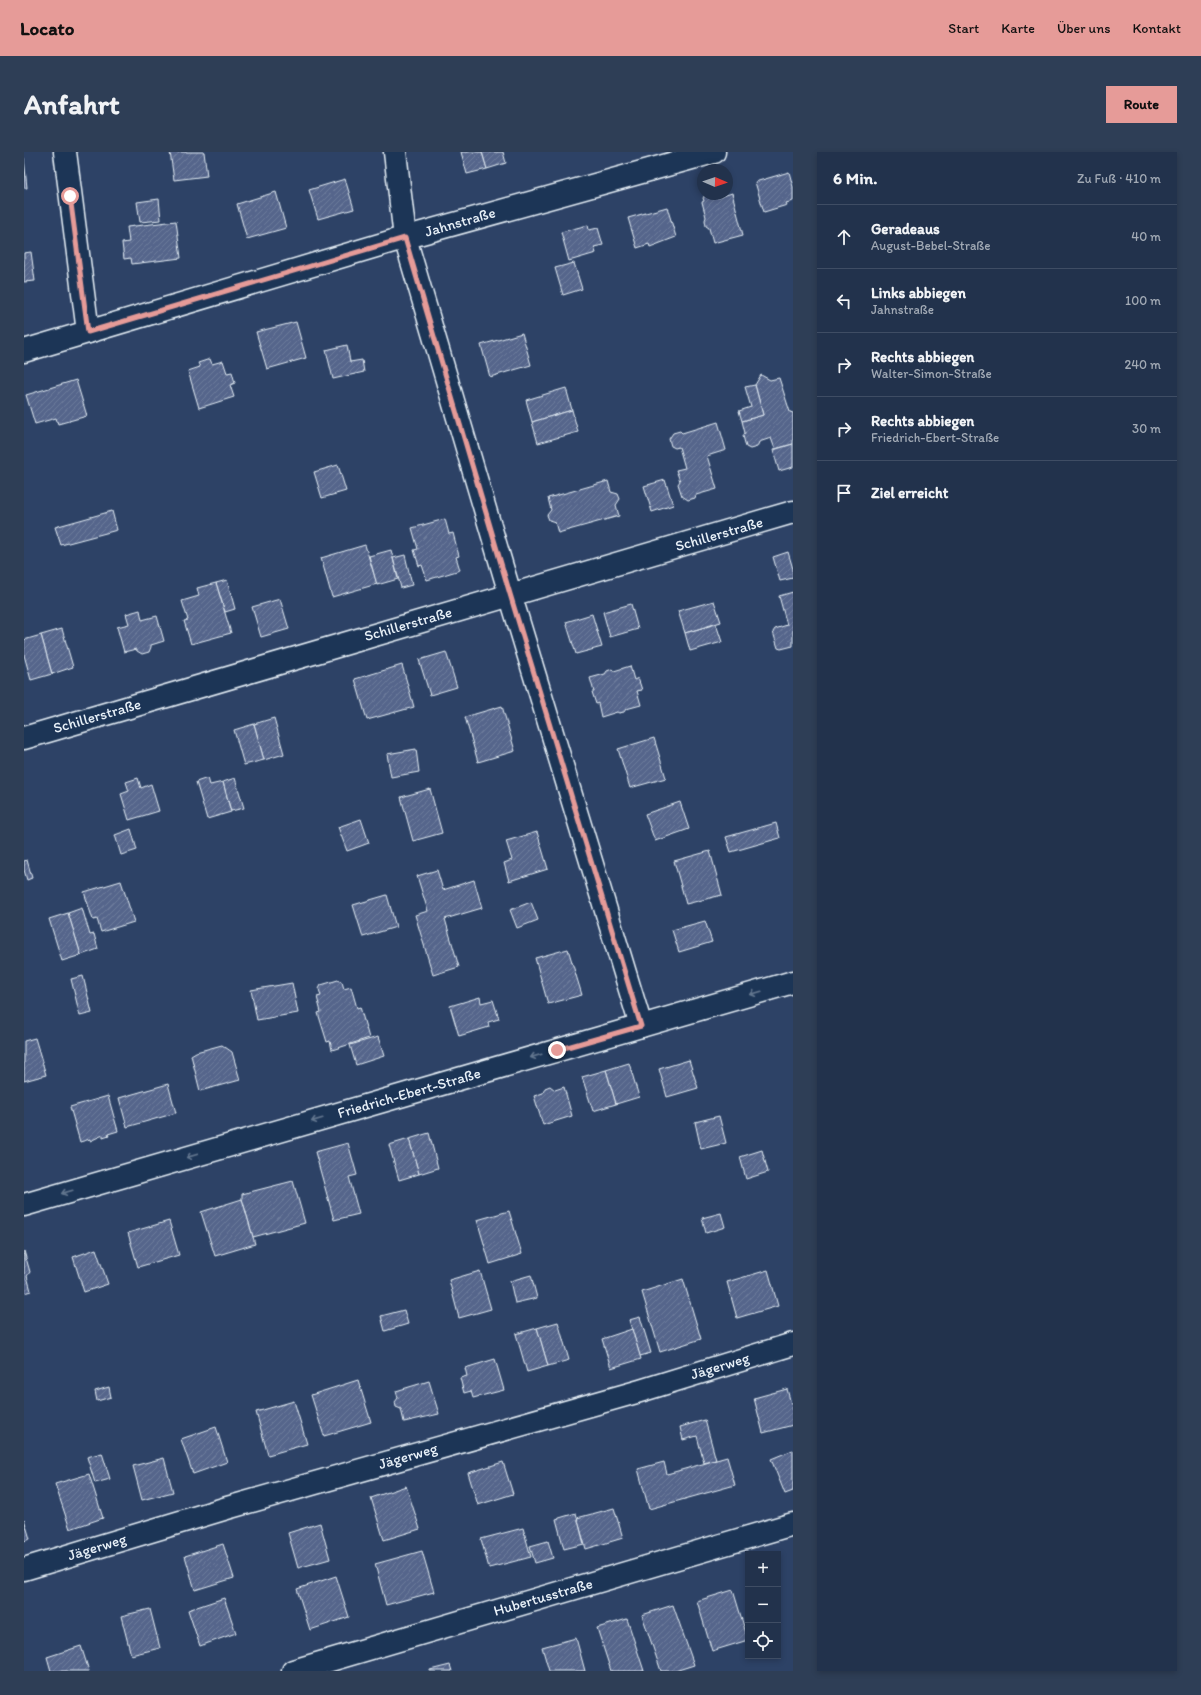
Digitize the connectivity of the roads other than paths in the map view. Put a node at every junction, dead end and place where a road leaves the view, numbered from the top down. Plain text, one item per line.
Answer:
1 (65, 152) edge
2 (395, 152) edge
3 (714, 152) edge
4 (405, 238) junction
5 (88, 332) junction
6 (24, 351) edge
7 (793, 512) edge
8 (510, 594) junction
9 (24, 738) edge
10 (793, 982) edge
11 (641, 1026) junction
12 (24, 1204) edge
13 (793, 1344) edge
14 (793, 1524) edge
15 (24, 1569) edge
16 (293, 1671) edge

1 - 5 street
2 - 4 street
3 - 4 street, Jahnstraße
4 - 5 street, Jahnstraße
4 - 8 street
5 - 6 street, Jahnstraße
7 - 8 street, Schillerstraße
8 - 9 street, Schillerstraße
8 - 11 street
10 -> 11 street, Friedrich-Ebert-Straße
11 -> 12 street, Friedrich-Ebert-Straße
13 - 15 street, Jägerweg
14 - 16 street, Hubertusstraße

